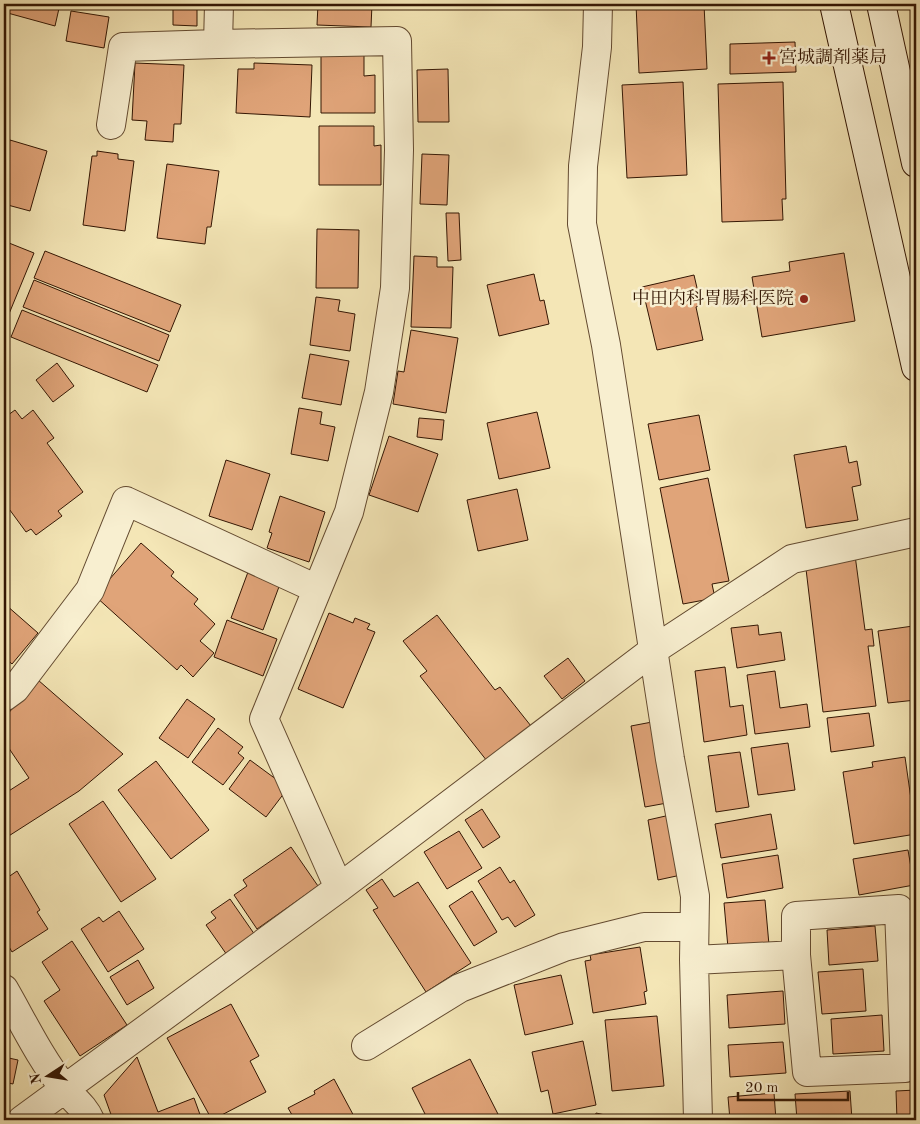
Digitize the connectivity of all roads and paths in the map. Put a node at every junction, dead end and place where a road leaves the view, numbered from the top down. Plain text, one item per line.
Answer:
1 (220, 4) edge
2 (598, 4) edge
3 (834, 4) edge
4 (881, 4) edge
5 (218, 44) junction
6 (111, 125) dead end
7 (916, 163) edge
8 (911, 322) edge
9 (916, 367) edge
10 (916, 532) edge
11 (318, 589) junction
12 (655, 649) junction
13 (4, 697) edge
14 (339, 888) junction
15 (694, 927) junction
16 (796, 955) junction
17 (694, 960) junction
18 (4, 989) edge
19 (366, 1046) dead end
20 (64, 1089) junction
21 (22, 1120) edge
22 (90, 1120) edge
23 (698, 1120) edge

1 - 5 street
2 - 12 street
3 - 8 street
4 - 7 street
5 - 6 street
5 - 11 street
8 - 9 street
10 - 12 street
11 - 13 street
11 - 14 street
12 - 14 street
12 - 15 street
14 - 20 street
15 - 17 street
15 - 19 street
16 - 16 street
16 - 17 street
17 - 23 street
18 - 20 street
20 - 21 street
20 - 22 street

